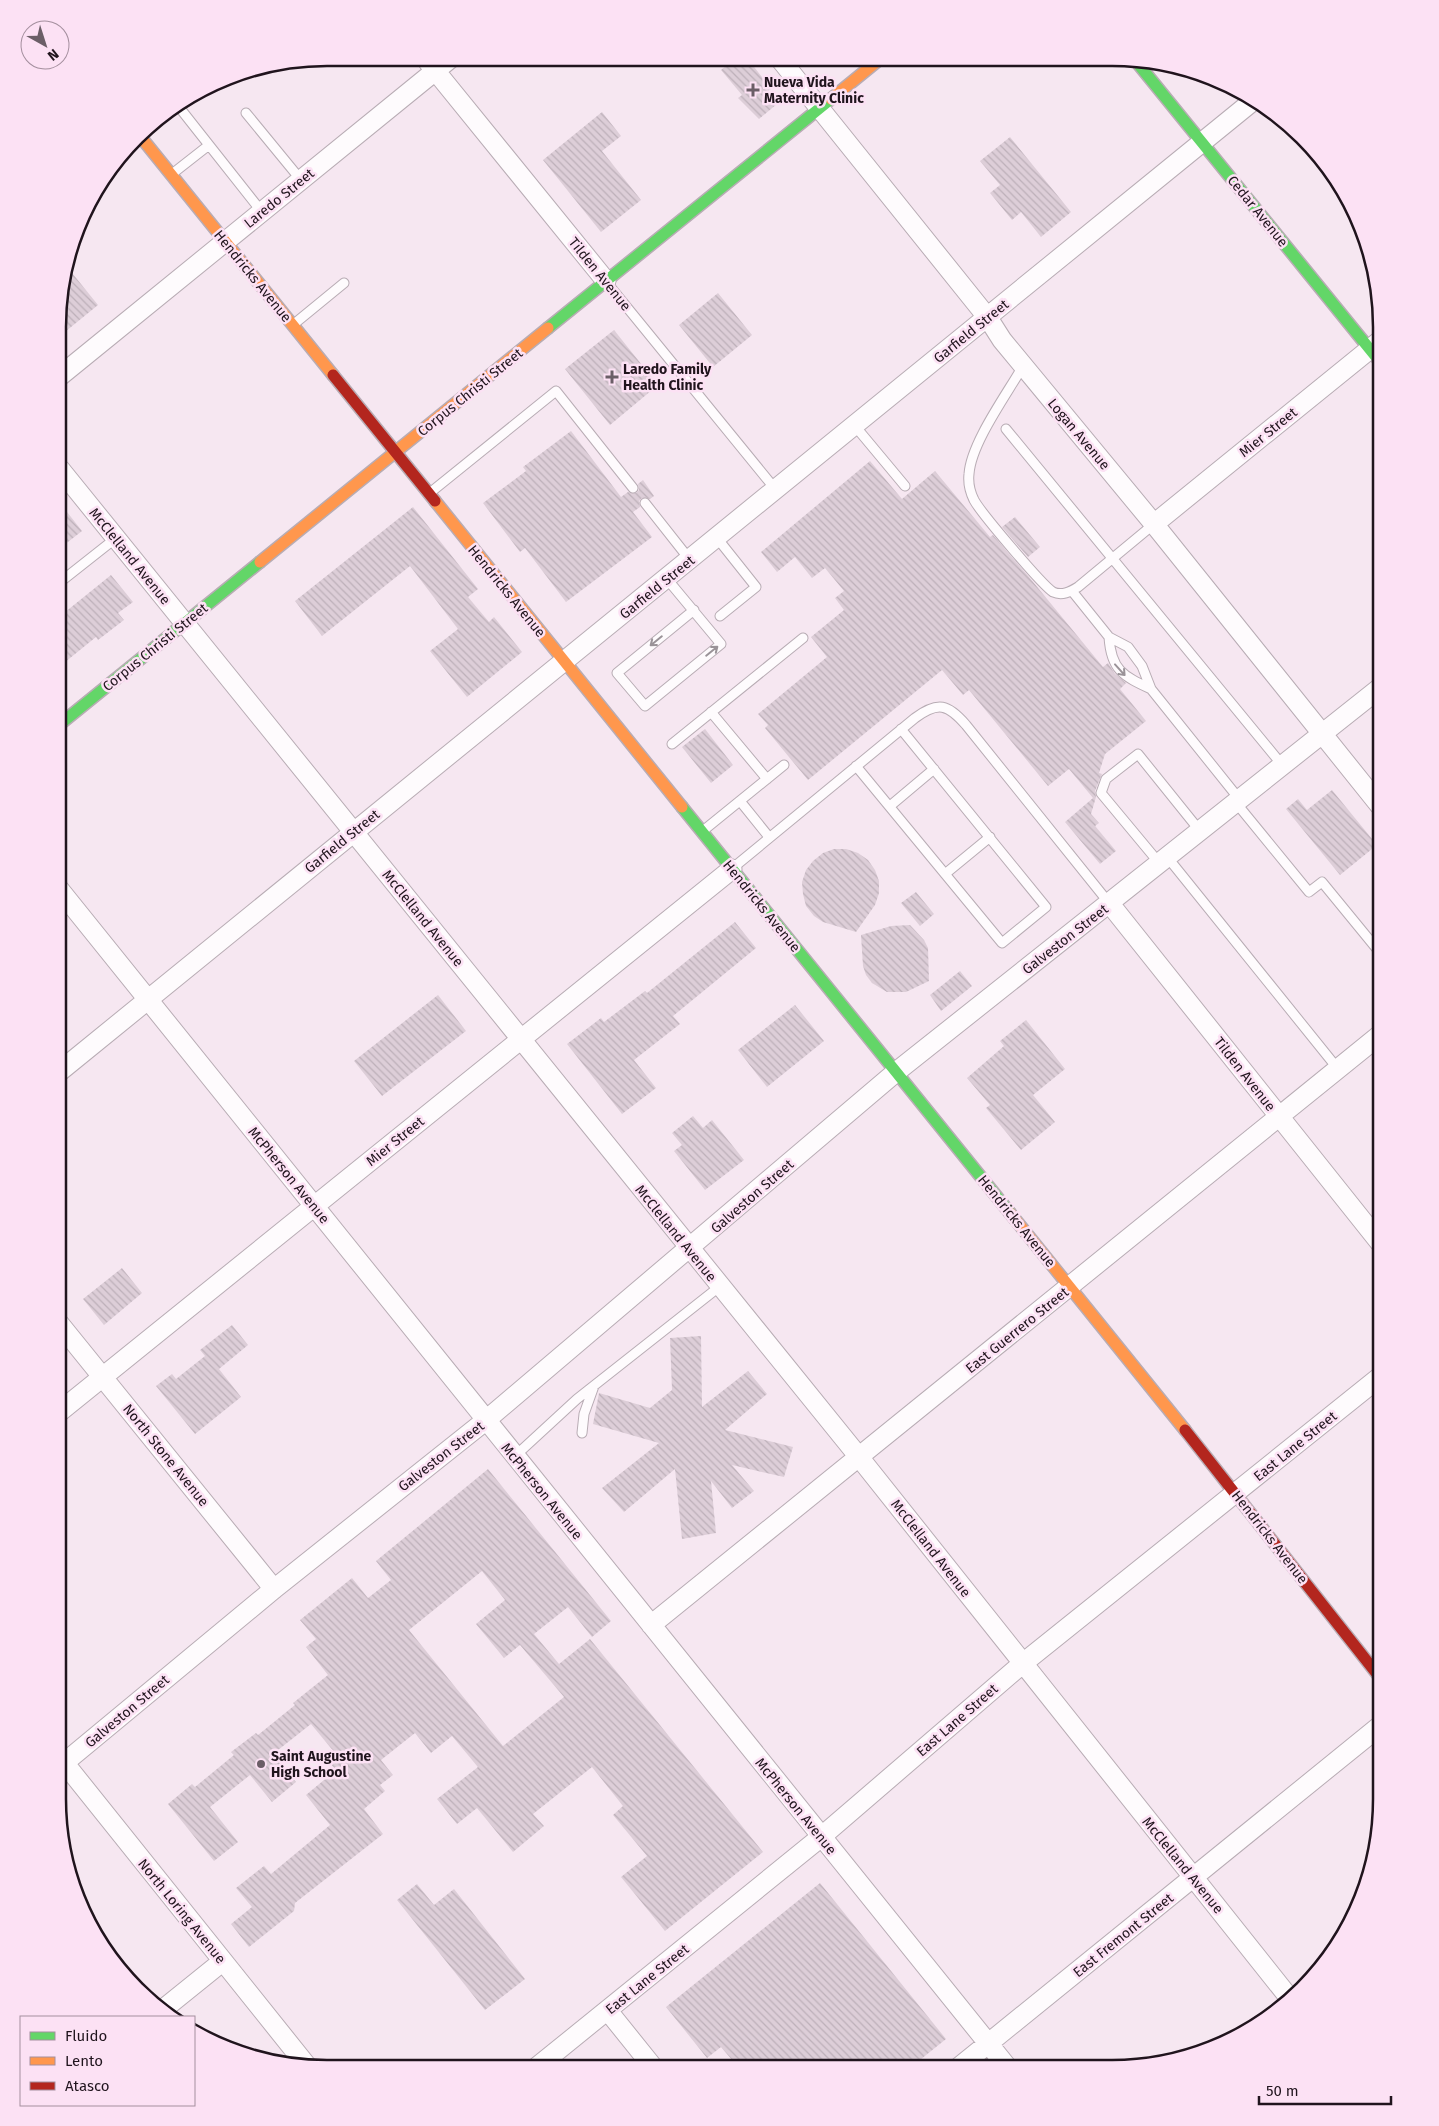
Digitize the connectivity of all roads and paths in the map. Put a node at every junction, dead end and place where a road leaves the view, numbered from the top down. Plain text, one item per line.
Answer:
1 (428, 66) edge
2 (432, 66) edge
3 (786, 66) edge
4 (871, 66) edge
5 (1140, 68) edge
6 (1248, 105) edge
7 (820, 108) junction
8 (182, 110) edge
9 (246, 113) dead end
10 (144, 142) edge
11 (1202, 143) junction
12 (209, 145) junction
13 (171, 174) junction
14 (301, 180) junction
15 (262, 212) junction
16 (226, 242) junction
17 (606, 282) junction
18 (344, 284) dead end
19 (988, 318) junction
20 (293, 325) junction
21 (1373, 345) edge
22 (1373, 355) edge
23 (1023, 366) junction
24 (66, 371) edge
25 (855, 426) junction
26 (1006, 429) dead end
27 (396, 452) junction
28 (66, 476) edge
29 (905, 486) dead end
30 (633, 488) dead end
31 (776, 490) junction
32 (429, 494) junction
33 (645, 503) dead end
34 (1154, 524) junction
35 (116, 538) junction
36 (717, 538) junction
37 (1112, 559) junction
38 (690, 560) junction
39 (66, 577) edge
40 (667, 579) junction
41 (1072, 591) junction
42 (694, 610) junction
43 (720, 616) dead end
44 (184, 623) junction
45 (1109, 636) junction
46 (803, 638) dead end
47 (564, 661) junction
48 (1151, 689) junction
49 (1373, 694) edge
50 (711, 712) junction
51 (66, 719) edge
52 (901, 729) junction
53 (1323, 735) junction
54 (672, 744) dead end
55 (784, 765) dead end
56 (856, 766) junction
57 (1283, 766) junction
58 (934, 769) junction
59 (767, 779) junction
60 (1373, 797) edge
61 (740, 801) junction
62 (1239, 802) junction
63 (890, 806) junction
64 (354, 832) junction
65 (702, 832) junction
66 (1201, 832) junction
67 (769, 837) junction
68 (990, 837) junction
69 (1164, 861) junction
70 (732, 869) junction
71 (946, 874) junction
72 (66, 898) edge
73 (1110, 904) junction
74 (1373, 944) edge
75 (147, 999) junction
76 (521, 1039) junction
77 (1373, 1041) edge
78 (66, 1066) edge
79 (1338, 1069) junction
80 (896, 1072) junction
81 (1279, 1117) junction
82 (315, 1206) junction
83 (1373, 1234) edge
84 (689, 1249) junction
85 (719, 1287) junction
86 (1070, 1287) junction
87 (66, 1332) edge
88 (103, 1377) junction
89 (1373, 1383) edge
90 (594, 1386) junction
91 (66, 1407) edge
92 (485, 1421) junction
93 (582, 1434) dead end
94 (514, 1457) junction
95 (859, 1457) junction
96 (1236, 1494) junction
97 (274, 1589) junction
98 (651, 1625) junction
99 (1022, 1664) junction
100 (1373, 1669) edge
101 (1373, 1732) edge
102 (66, 1757) edge
103 (66, 1769) edge
104 (821, 1837) junction
105 (1193, 1878) junction
106 (223, 1961) junction
107 (1285, 1994) edge
108 (168, 2006) edge
109 (608, 2011) junction
110 (988, 2044) junction
111 (301, 2058) edge
112 (545, 2060) edge
113 (647, 2060) edge
114 (968, 2060) edge
115 (1001, 2060) edge

1 - 14 street, Laredo Street
2 - 17 street, Tilden Avenue
3 - 7 street, Logan Avenue
4 - 7 street, Corpus Christi Street
5 - 11 street, Cedar Avenue
6 - 11 street, Garfield Street
7 - 17 street, Corpus Christi Street
7 - 19 street, Logan Avenue
8 - 12 lane
9 - 14 lane
10 - 13 street, Hendricks Avenue
11 - 19 street, Garfield Street
11 - 21 street, Cedar Avenue
12 - 13 lane
12 - 15 lane
13 - 16 street, Hendricks Avenue
14 - 15 street, Laredo Street
15 - 16 street, Laredo Street
16 - 20 street, Hendricks Avenue
16 - 24 street, Laredo Street
17 - 27 street, Corpus Christi Street
17 - 31 lane, Tilden Avenue
18 - 20 lane
19 - 23 street, Logan Avenue
19 - 25 street, Garfield Street
20 - 27 street, Hendricks Avenue
22 - 34 street, Mier Street
23 - 34 street, Logan Avenue
23 - 41 lane
25 - 29 lane
25 - 31 street, Garfield Street
26 - 37 lane
27 - 32 street, Hendricks Avenue
27 - 44 street, Corpus Christi Street
28 - 35 street, McClelland Avenue
30 - 32 lane
31 - 36 street, Garfield Street
32 - 47 street, Hendricks Avenue
33 - 38 lane
34 - 37 lane
34 - 53 street, Logan Avenue
35 - 39 lane
35 - 44 street, McClelland Avenue
36 - 38 street, Garfield Street
36 - 43 lane
37 - 41 lane
37 - 57 lane
38 - 40 street, Garfield Street
40 - 42 lane
40 - 47 street, Garfield Street
41 - 45 lane
42 -> 42 lane
44 - 51 street, Corpus Christi Street
44 - 64 street, McClelland Avenue
45 - 48 lane
45 -> 48 lane
46 - 50 lane
47 - 64 street, Garfield Street
47 - 65 street, Hendricks Avenue
48 - 62 lane
49 - 53 street, Galveston Street
50 - 54 lane
50 - 59 lane
52 - 56 lane
52 - 58 lane
52 - 73 lane
53 - 57 street, Galveston Street
53 - 60 street, Logan Avenue
55 - 59 lane
56 - 63 lane
56 - 67 lane
57 - 62 street, Galveston Street
58 - 63 lane
58 - 68 lane
59 - 61 lane
61 - 65 lane
61 - 67 lane
62 - 66 street, Galveston Street
62 - 74 lane
63 - 71 lane
64 - 75 street, Garfield Street
64 - 76 street, McClelland Avenue
65 - 70 street, Hendricks Avenue
66 - 69 street, Galveston Street
66 - 69 lane
67 - 70 lane
68 - 71 lane
68 - 71 lane
69 - 73 street, Galveston Street
69 - 79 lane
70 - 76 street, Mier Street
70 - 80 street, Hendricks Avenue
72 - 75 street, McPherson Avenue
73 - 80 street, Galveston Street
73 - 81 street, Tilden Avenue
75 - 78 street, Garfield Street
75 - 82 street, McPherson Avenue
76 - 82 street, Mier Street
76 - 84 street, McClelland Avenue
77 - 79 street, East Guerrero Street
79 - 81 street, East Guerrero Street
80 - 84 street, Galveston Street
80 - 86 street, Hendricks Avenue
81 - 83 street, Tilden Avenue
81 - 86 street, East Guerrero Street
82 - 88 street, Mier Street
82 - 92 street, McPherson Avenue
84 - 85 street, McClelland Avenue
84 - 92 street, Galveston Street
85 - 90 lane
85 - 95 street, McClelland Avenue
86 - 95 street, East Guerrero Street
86 - 96 street, Hendricks Avenue
87 - 88 street, North Stone Avenue
88 - 91 street, Mier Street
88 - 97 street, North Stone Avenue
89 - 96 street, East Lane Street
90 - 93 lane
90 - 94 lane
92 - 94 street, McPherson Avenue
92 - 97 street, Galveston Street
94 - 98 street, McPherson Avenue
95 - 98 street, East Guerrero Street
95 - 99 street, McClelland Avenue
96 - 99 street, East Lane Street
96 - 100 street, Hendricks Avenue
97 - 102 street, Galveston Street
98 - 104 street, McPherson Avenue
99 - 104 street, East Lane Street
99 - 105 street, McClelland Avenue
101 - 105 street, East Fremont Street
103 - 106 street, North Loring Avenue
104 - 109 street, East Lane Street
104 - 110 street, McPherson Avenue
105 - 107 street, McClelland Avenue
105 - 110 street, East Fremont Street
106 - 108 street
106 - 111 street, North Loring Avenue
109 - 112 street, East Lane Street
109 - 113 street
110 - 114 street, East Fremont Street
110 - 115 street, McPherson Avenue

